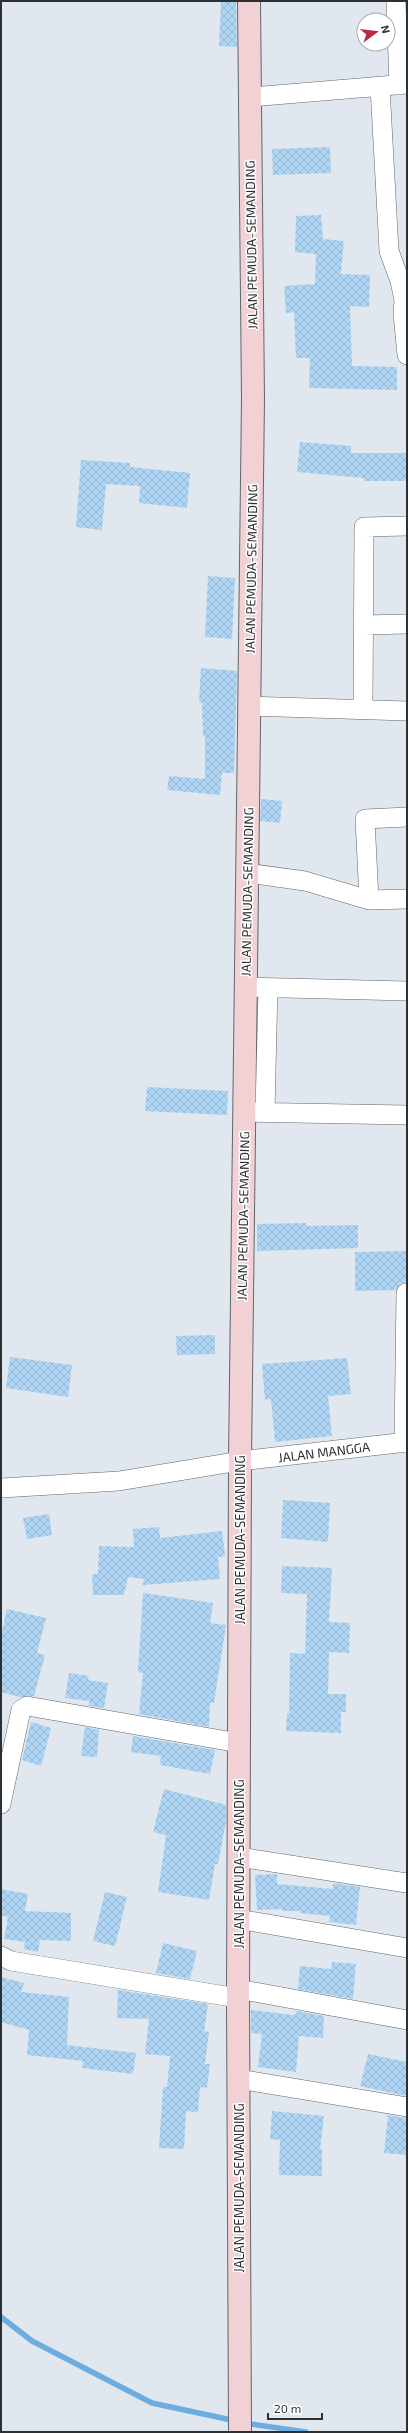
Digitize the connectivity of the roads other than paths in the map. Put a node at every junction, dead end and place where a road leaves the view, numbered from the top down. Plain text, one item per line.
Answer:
1 (249, 1) edge
2 (396, 1) edge
3 (395, 86) edge
4 (250, 97) junction
5 (407, 355) edge
6 (407, 526) edge
7 (407, 624) edge
8 (363, 625) junction
9 (249, 706) junction
10 (363, 709) junction
11 (407, 710) edge
12 (407, 817) edge
13 (247, 873) junction
14 (407, 899) edge
15 (369, 900) junction
16 (246, 988) junction
17 (268, 988) junction
18 (407, 991) edge
19 (255, 1112) junction
20 (407, 1115) edge
21 (406, 1293) edge
22 (405, 1442) edge
23 (240, 1462) junction
24 (1, 1488) edge
25 (239, 1743) junction
26 (1, 1804) edge
27 (239, 1857) junction
28 (407, 1883) edge
29 (238, 1919) junction
30 (407, 1948) edge
31 (1, 1956) edge
32 (238, 1994) junction
33 (407, 2020) edge
34 (238, 2079) junction
35 (407, 2107) edge
36 (240, 2432) edge

1 - 4 main road, JALAN PEMUDA-SEMANDING
2 - 3 street
3 - 4 street
3 - 5 street
4 - 9 main road, JALAN PEMUDA-SEMANDING
6 - 8 street
7 - 8 street
8 - 10 street
9 - 10 street
9 - 13 main road, JALAN PEMUDA-SEMANDING
10 - 11 street
12 - 15 street
13 - 15 street
13 - 16 main road, JALAN PEMUDA-SEMANDING
14 - 15 street
16 - 17 street
16 - 19 main road, JALAN PEMUDA-SEMANDING
17 - 18 street
17 - 19 street
19 - 20 street
19 - 23 main road, JALAN PEMUDA-SEMANDING
21 - 22 street
22 - 23 street, JALAN MANGGA
23 - 24 street, JALAN MANGGA
23 - 25 main road, JALAN PEMUDA-SEMANDING
25 - 26 street
25 - 27 main road, JALAN PEMUDA-SEMANDING
27 - 28 street
27 - 29 main road, JALAN PEMUDA-SEMANDING
29 - 30 street
29 - 32 main road, JALAN PEMUDA-SEMANDING
31 - 32 street
32 - 33 street
32 - 34 main road, JALAN PEMUDA-SEMANDING
34 - 35 street
34 - 36 main road, JALAN PEMUDA-SEMANDING

